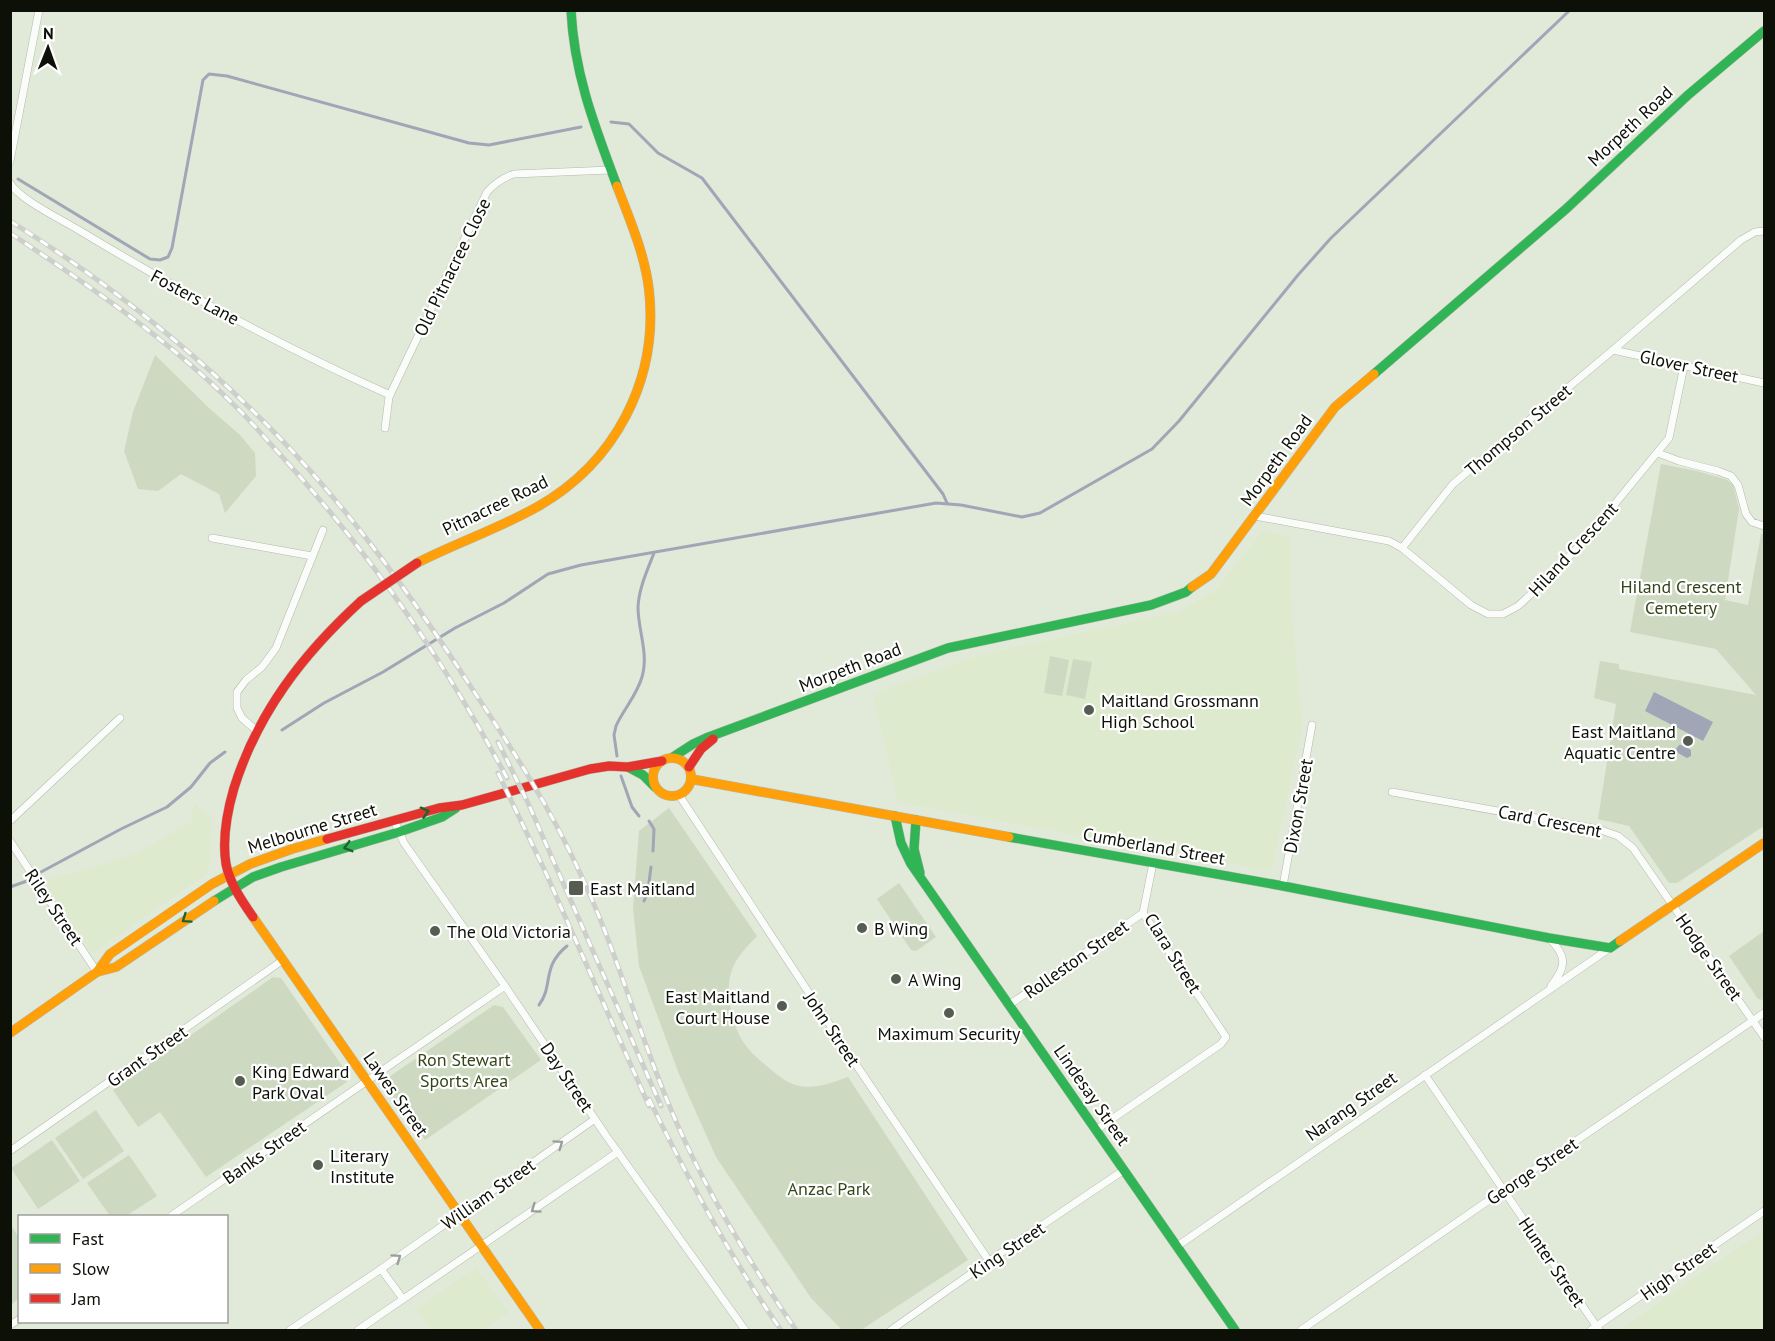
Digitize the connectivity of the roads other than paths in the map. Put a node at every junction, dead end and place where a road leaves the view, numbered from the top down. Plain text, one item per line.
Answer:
1 (39, 10) edge
2 (571, 10) edge
3 (1764, 31) edge
4 (10, 161) edge
5 (610, 170) junction
6 (10, 183) edge
7 (1764, 231) edge
8 (1613, 350) junction
9 (1684, 366) junction
10 (1764, 382) edge
11 (390, 394) junction
12 (385, 428) dead end
13 (1658, 453) junction
14 (1255, 516) junction
15 (1764, 526) edge
16 (323, 530) dead end
17 (212, 538) dead end
18 (1402, 548) junction
19 (312, 556) junction
20 (120, 718) dead end
21 (1311, 725) dead end
22 (257, 731) junction
23 (720, 734) junction
24 (673, 758) junction
25 (662, 761) junction
26 (628, 767) junction
27 (689, 767) junction
28 (691, 779) junction
29 (656, 787) junction
30 (1392, 792) dead end
31 (679, 795) junction
32 (462, 805) junction
33 (895, 816) junction
34 (10, 820) edge
35 (394, 820) junction
36 (916, 820) junction
37 (399, 832) junction
38 (10, 841) edge
39 (1764, 843) edge
40 (1153, 863) junction
41 (229, 874) junction
42 (922, 879) junction
43 (1283, 886) junction
44 (235, 887) junction
45 (1673, 906) junction
46 (1143, 913) junction
47 (1549, 938) junction
48 (1610, 948) junction
49 (283, 960) junction
50 (98, 972) junction
51 (505, 986) junction
52 (1546, 993) junction
53 (1009, 1005) junction
54 (1764, 1013) edge
55 (1753, 1020) junction
56 (10, 1033) edge
57 (1764, 1036) edge
58 (1425, 1075) junction
59 (366, 1080) junction
60 (595, 1119) junction
61 (1096, 1130) junction
62 (10, 1151) edge
63 (618, 1152) junction
64 (1124, 1170) junction
65 (1503, 1190) junction
66 (1764, 1211) edge
67 (460, 1214) junction
68 (172, 1215) edge
69 (482, 1246) junction
70 (1176, 1247) junction
71 (989, 1261) junction
72 (381, 1269) junction
73 (403, 1299) junction
74 (1595, 1329) edge
75 (290, 1330) edge
76 (358, 1330) edge
77 (540, 1330) edge
78 (744, 1330) edge
79 (891, 1330) edge
80 (1235, 1330) edge
81 (1301, 1330) edge

1 - 4 street
2 - 5 main road, Pitnacree Road
3 - 14 main road, Morpeth Road
5 - 11 street, Old Pitnacree Close
5 - 22 main road, Pitnacree Road, bridge
6 - 11 street, Fosters Lane
7 - 8 street, Thompson Street
8 - 9 street, Glover Street
8 - 18 street, Thompson Street
9 - 10 street, Glover Street
9 - 13 street, Hiland Crescent
11 - 12 street, Old Pitnacree Close
13 - 15 street
13 - 18 street, Hiland Crescent
14 - 18 street
14 - 23 main road, Morpeth Road
16 - 19 street
17 - 19 street
19 - 22 street
20 - 34 street
21 - 43 street, Dixon Street
22 - 41 main road, Pitnacree Road
23 - 24 main road, Morpeth Road
23 - 27 main road, Morpeth Road
24 - 25 main road
24 - 27 main road
25 - 26 main road, Melbourne Street
25 - 29 main road
26 - 29 main road
26 - 32 main road, Melbourne Street
27 - 28 main road
28 - 31 main road
28 - 33 main road, Cumberland Street
29 - 31 main road
30 - 45 street, Card Crescent
31 - 71 street, John Street
35 -> 32 main road, Melbourne Street
32 - 37 main road, Melbourne Street
33 - 36 main road, Cumberland Street
33 - 42 main road, Lindesay Street
35 - 37 street, Day Street
35 - 41 main road, Melbourne Street
36 - 40 main road, Cumberland Street
36 - 42 main road, Lindesay Street
37 -> 44 main road, Melbourne Street
37 - 51 street, Day Street
38 - 50 street, Riley Street
39 - 45 main road, Narang Street
40 - 43 main road, Cumberland Street
40 - 46 street, Clara Street
41 - 44 main road, Lawes Street
41 - 50 main road, Melbourne Street
42 - 53 main road, Lindesay Street
43 - 47 main road, Cumberland Street
44 - 49 main road, Lawes Street
44 -> 50 main road, Melbourne Street
45 - 48 main road, Narang Street
45 - 55 street, Hodge Street
46 - 53 street, Rolleston Street
46 - 61 street, Clara Street
47 - 48 main road, Cumberland Street
47 - 52 street, Narang Street
48 - 52 street, Narang Street
49 - 59 main road, Lawes Street
49 - 62 street, Grant Street
50 - 56 main road, Melbourne Street
51 - 59 street, Banks Street
51 - 60 street, Day Street
52 - 58 street, Narang Street
53 - 61 main road, Lindesay Street
54 - 55 street, George Street
55 - 57 street, Hodge Street
55 - 65 street, George Street
58 - 65 street, Hunter Street
58 - 70 street, Narang Street
59 - 67 main road, Lawes Street
59 - 68 street, Banks Street
60 - 63 street, Day Street
67 -> 60 street, William Street
61 - 64 main road, Lindesay Street
63 -> 69 street
63 - 78 street, Day Street
64 - 70 main road, Lindesay Street
64 - 71 street, King Street
65 - 74 street, Hunter Street
65 - 81 street, George Street
66 - 74 street, High Street
67 - 69 main road, Lawes Street
72 -> 67 street, William Street
69 - 73 street
69 - 77 main road, Lawes Street
70 - 80 main road, Lindesay Street
71 - 79 street, King Street
72 - 73 street
72 - 75 street, William Street
73 - 76 street

